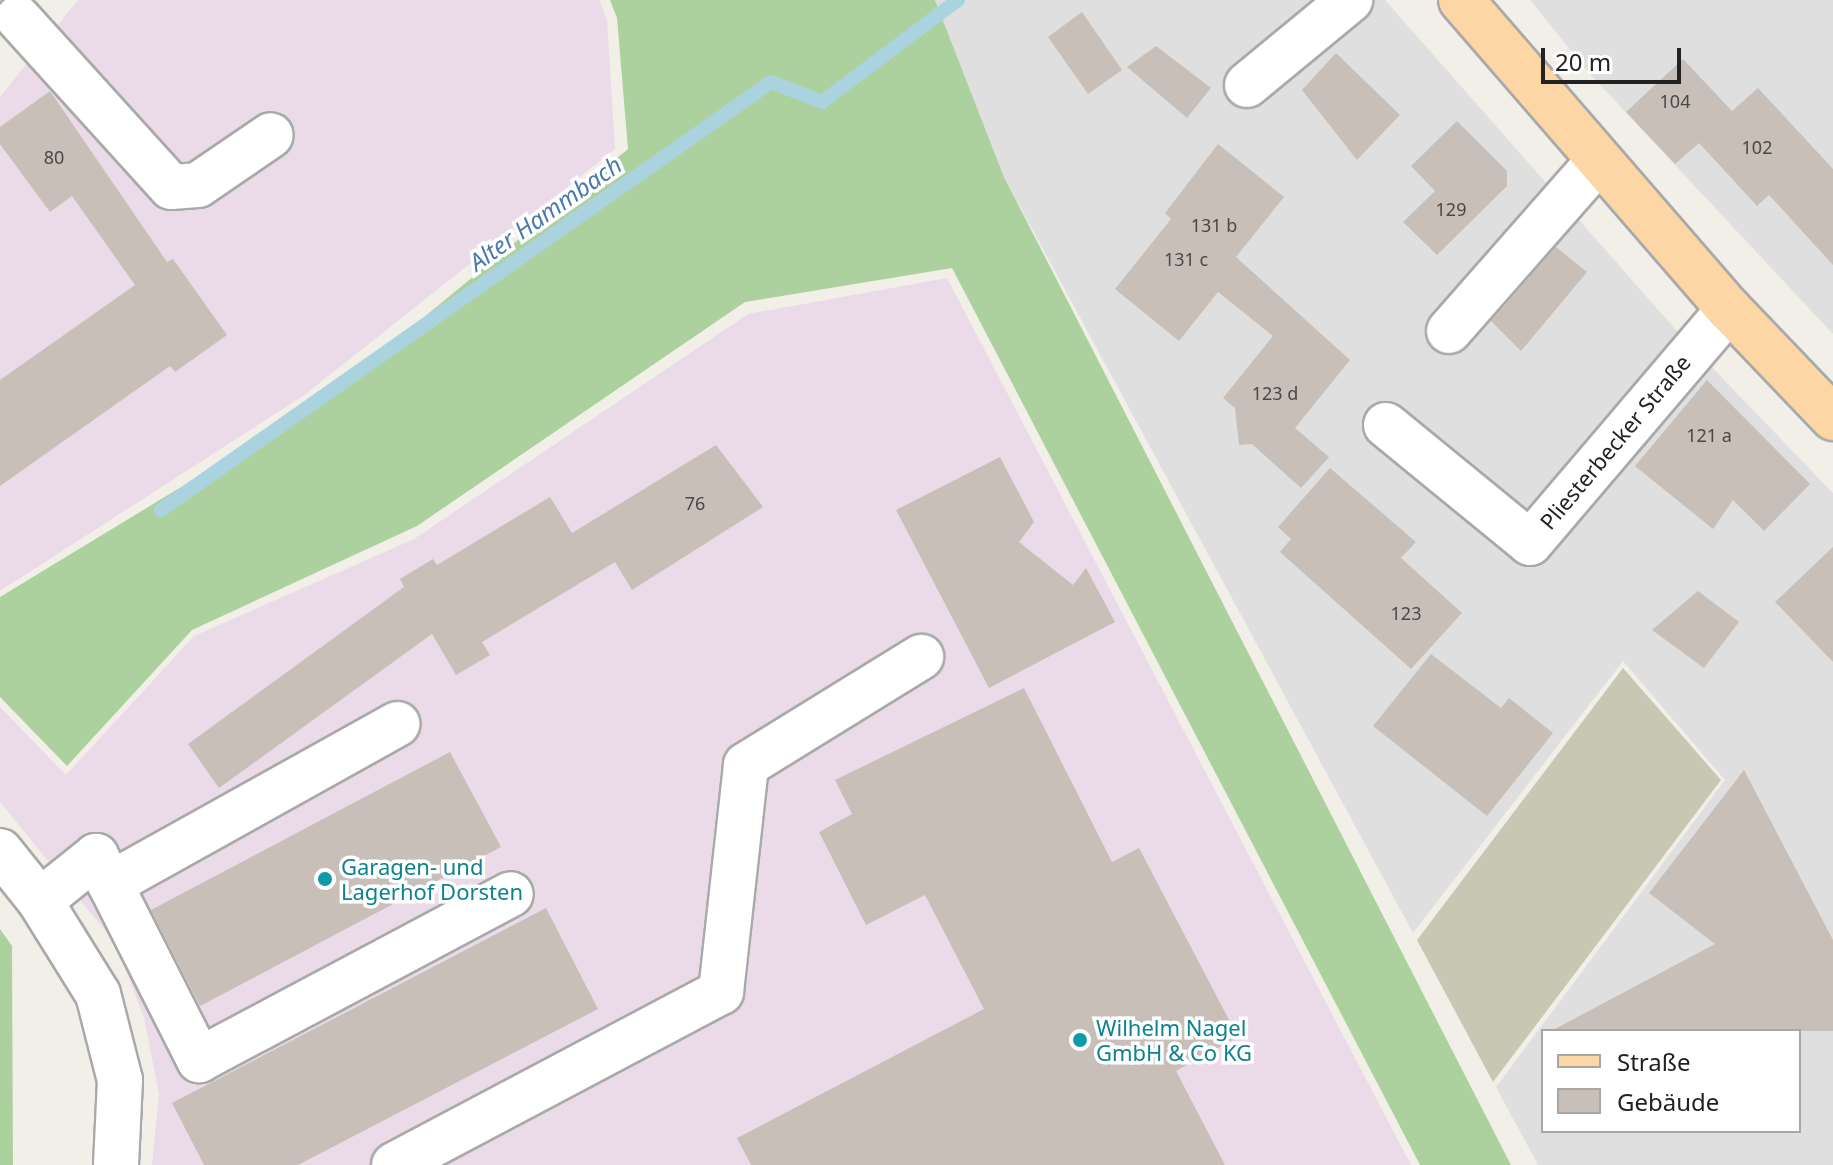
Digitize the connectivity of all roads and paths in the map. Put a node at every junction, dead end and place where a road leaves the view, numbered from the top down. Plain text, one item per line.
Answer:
1 (1350, 0) edge
2 (1461, 0) edge
3 (18, 18) edge
4 (1247, 85) dead end
5 (271, 135) dead end
6 (1599, 160) junction
7 (1729, 309) junction
8 (1449, 331) dead end
9 (1833, 418) edge
10 (1386, 425) dead end
11 (921, 657) dead end
12 (398, 724) dead end
13 (0, 851) edge
14 (110, 884) junction
15 (511, 894) dead end
16 (40, 901) junction
17 (116, 1165) edge
18 (394, 1165) edge

1 - 4 street
2 - 6 main road
3 - 5 street
6 - 7 main road
6 - 8 street
7 - 9 main road
7 - 10 street, Pliesterbecker Straße
11 - 18 street
12 - 14 street
13 - 16 street
14 - 15 street
14 - 16 street
16 - 17 street

